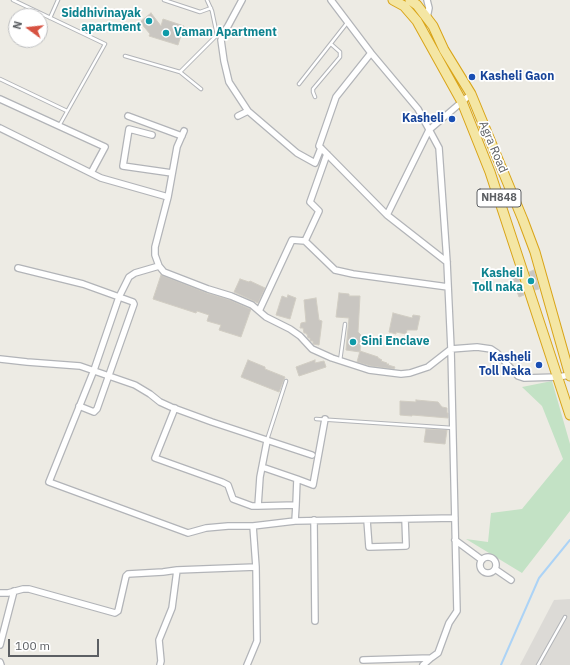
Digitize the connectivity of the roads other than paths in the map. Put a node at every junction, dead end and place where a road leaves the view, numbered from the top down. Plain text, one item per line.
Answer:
1 (13, 0) edge
2 (58, 0) edge
3 (164, 0) edge
4 (207, 0) edge
5 (242, 0) edge
6 (331, 0) edge
7 (393, 0) edge
8 (410, 0) edge
9 (428, 0) edge
10 (211, 8) junction
11 (50, 18) junction
12 (426, 18) junction
13 (348, 22) junction
14 (331, 44) junction
15 (371, 53) junction
16 (125, 56) dead end
17 (180, 72) junction
18 (0, 79) edge
19 (299, 84) dead end
20 (201, 89) dead end
21 (471, 94) junction
22 (315, 97) dead end
23 (0, 99) edge
24 (462, 102) junction
25 (68, 111) junction
26 (248, 111) junction
27 (128, 116) dead end
28 (238, 116) dead end
29 (59, 126) junction
30 (0, 128) edge
31 (429, 130) junction
32 (152, 135) dead end
33 (321, 148) junction
34 (327, 154) junction
35 (91, 173) junction
36 (172, 173) junction
37 (168, 197) junction
38 (387, 215) junction
39 (305, 241) junction
40 (447, 262) junction
41 (159, 266) junction
42 (18, 268) dead end
43 (448, 286) junction
44 (119, 297) junction
45 (260, 311) junction
46 (345, 324) dead end
47 (451, 349) junction
48 (0, 359) edge
49 (340, 361) junction
50 (94, 370) junction
51 (109, 375) junction
52 (570, 375) edge
53 (558, 377) junction
54 (286, 381) dead end
55 (79, 406) junction
56 (175, 408) junction
57 (570, 415) edge
58 (316, 419) dead end
59 (325, 419) junction
60 (453, 428) junction
61 (267, 441) junction
62 (312, 455) dead end
63 (262, 467) junction
64 (297, 479) junction
65 (296, 505) junction
66 (258, 506) junction
67 (455, 518) junction
68 (405, 519) junction
69 (295, 520) junction
70 (314, 520) junction
71 (367, 520) junction
72 (253, 526) junction
73 (455, 540) junction
74 (482, 560) junction
75 (256, 567) junction
76 (495, 569) junction
77 (177, 570) junction
78 (511, 580) dead end
79 (14, 592) junction
80 (0, 593) edge
81 (565, 617) dead end
82 (315, 621) dead end
83 (0, 645) edge
84 (431, 658) junction
85 (363, 660) dead end
86 (0, 662) edge
87 (1, 665) edge
88 (160, 665) edge
89 (247, 665) edge
90 (423, 665) edge
91 (538, 665) edge

1 - 11 lane
2 - 11 lane
3 - 10 lane
4 - 10 lane
5 - 26 street
6 - 13 street
7 - 24 highway, NH848
8 - 12 highway, Agra Road / NH848
9 - 12 street
10 - 17 lane
11 - 25 lane
12 - 21 highway, Agra Road / NH848
13 - 14 lane
13 - 15 street
14 - 19 lane
14 - 22 lane
15 - 31 street
15 - 33 street
16 - 17 lane
17 - 20 lane
18 - 25 lane
21 - 24 street
21 - 52 highway, Agra Road / NH848
23 - 29 street
24 - 31 street
24 - 53 highway, NH848
25 - 29 lane
26 - 28 street
26 - 33 street
27 - 36 street
29 - 35 street
30 - 35 street
31 - 38 street
31 - 40 street
32 - 36 street
33 - 34 street
34 - 38 street
34 - 39 street
35 - 37 street
36 - 37 street
37 - 41 street
38 - 40 street
39 - 43 street
39 - 45 street
40 - 43 street
41 - 44 street
41 - 45 street
42 - 44 street
43 - 47 street
44 - 50 street
44 - 51 street
45 - 49 street
46 - 49 lane
47 - 49 street
47 - 53 street
47 - 60 street
48 - 50 street
50 - 51 street
50 - 55 street
51 - 55 street
51 - 56 street
52 - 53 street
53 - 57 highway, NH848
54 - 61 lane
55 - 72 street
56 - 61 street
56 - 66 street
58 - 59 lane
59 - 60 lane
59 - 64 street
60 - 67 street
61 - 62 street
61 - 63 street
63 - 64 street
63 - 66 street
64 - 65 street
65 - 66 street
65 - 69 street
67 - 68 street
67 - 73 street
68 - 71 street
68 - 71 street
69 - 70 street
69 - 72 street
70 - 71 street
70 - 82 street
72 - 75 street
73 - 74 street
73 - 84 street
74 - 76 street
74 - 76 street
75 - 77 street
75 - 89 street
76 - 78 street
77 - 79 street
77 - 88 street
79 - 80 street
79 - 83 street
81 - 91 lane
84 - 85 street
84 - 90 street
86 - 87 street

